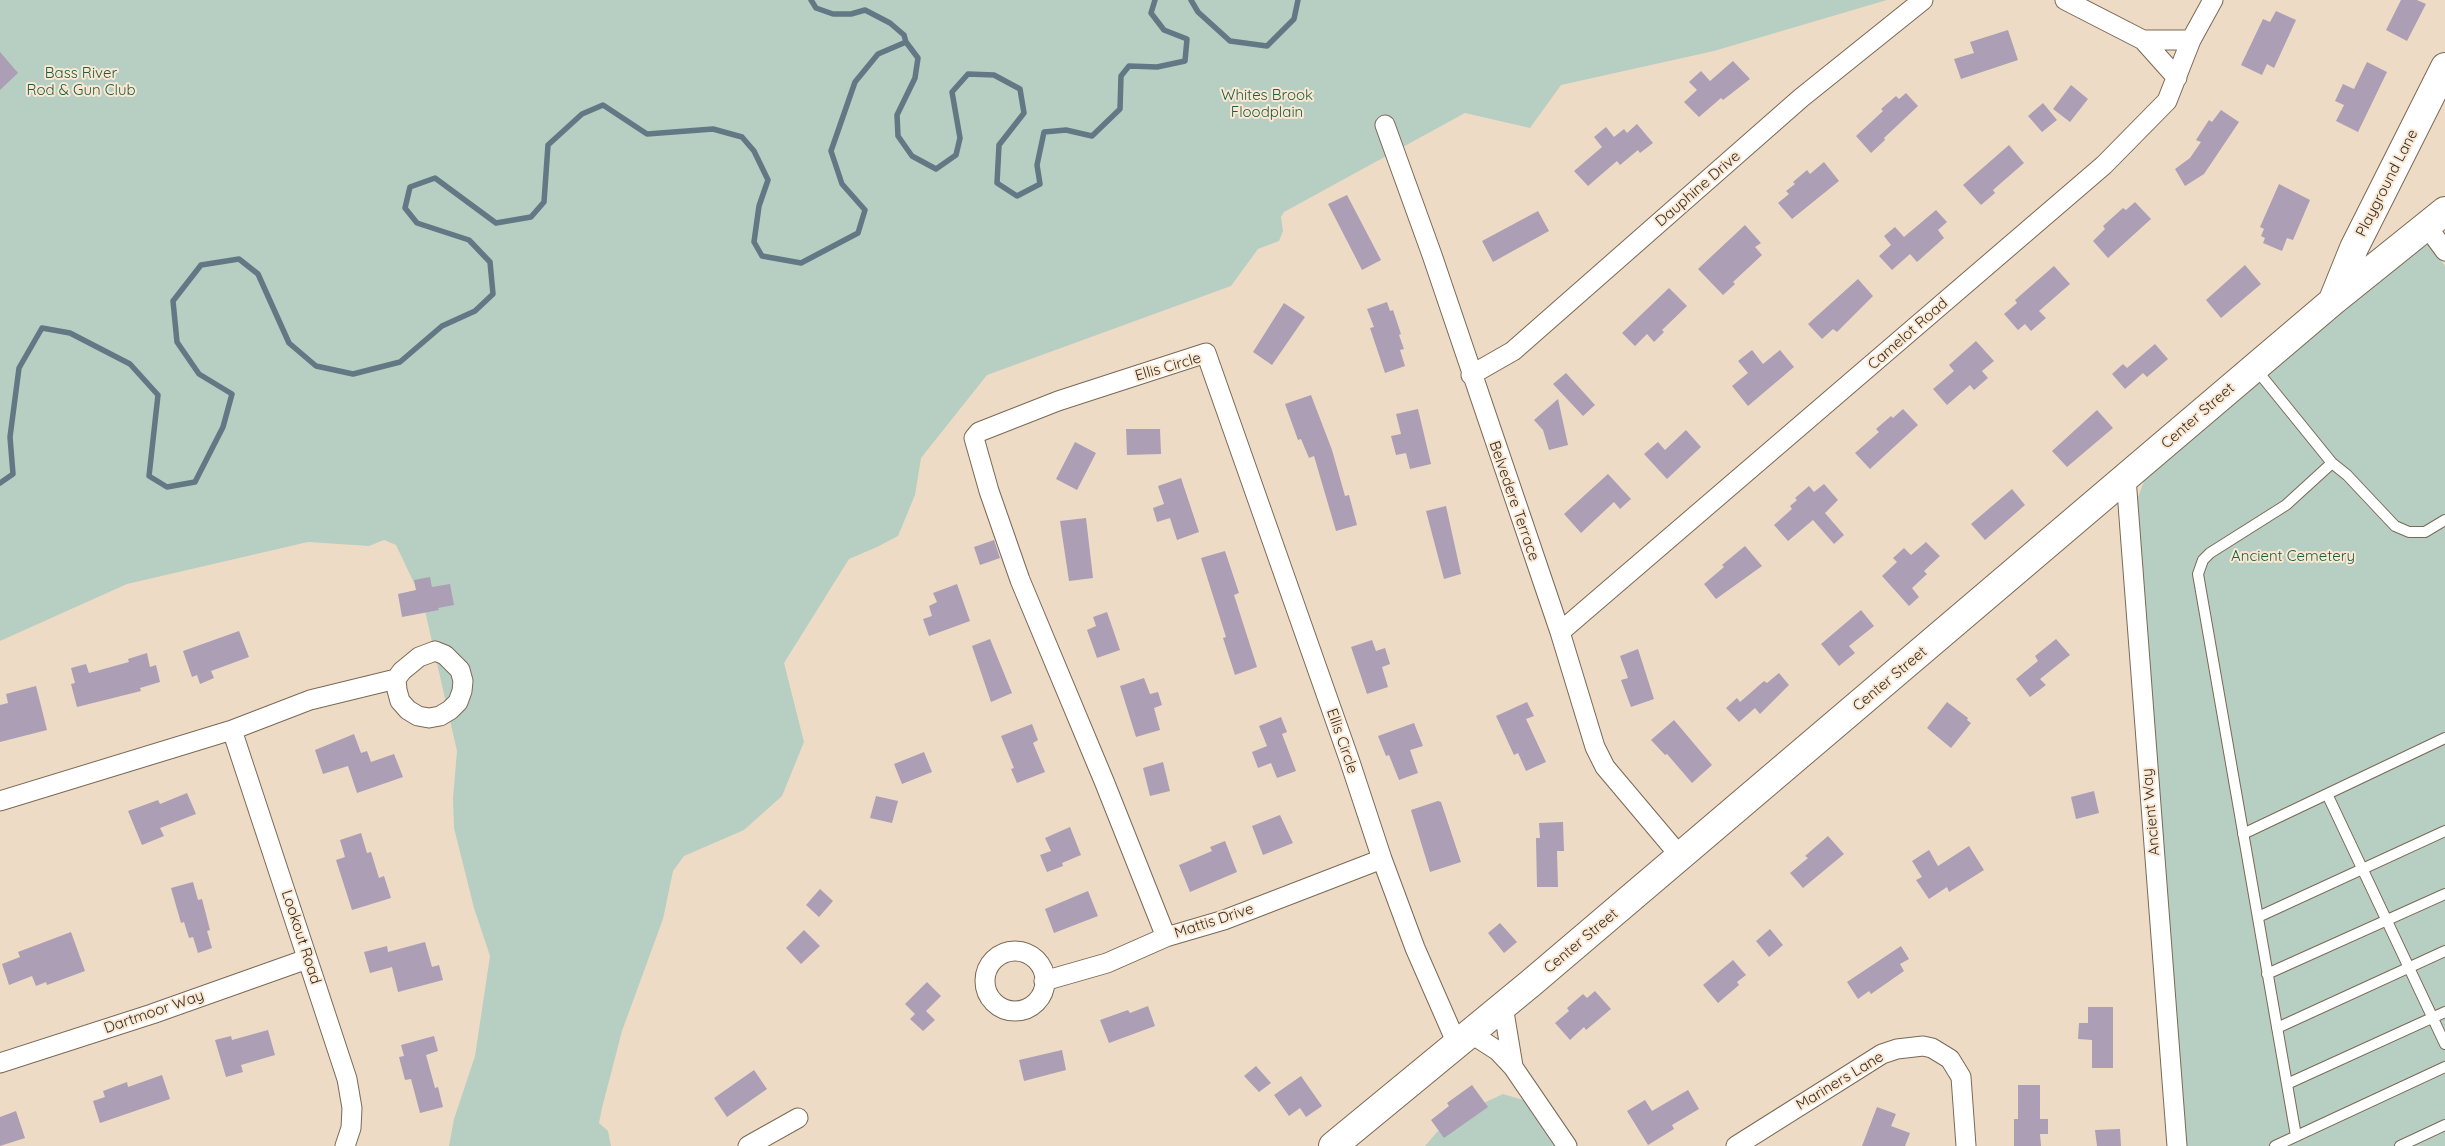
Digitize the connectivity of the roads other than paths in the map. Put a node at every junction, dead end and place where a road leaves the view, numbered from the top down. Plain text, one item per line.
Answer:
1 (1923, 0) edge
2 (2065, 0) edge
3 (2213, 0) edge
4 (2143, 40) junction
5 (2192, 40) junction
6 (2445, 67) edge
7 (2177, 78) junction
8 (1385, 125) dead end
9 (2435, 218) edge
10 (2445, 251) edge
11 (2333, 301) junction
12 (2254, 368) junction
13 (1471, 375) junction
14 (2332, 463) junction
15 (2126, 478) junction
16 (2445, 520) edge
17 (1560, 632) junction
18 (396, 679) dead end
19 (232, 730) junction
20 (2445, 738) edge
21 (2327, 794) junction
22 (0, 801) edge
23 (2445, 831) edge
24 (2243, 834) junction
25 (1680, 856) junction
26 (1382, 859) junction
27 (2363, 869) junction
28 (2445, 894) edge
29 (2258, 917) junction
30 (2387, 920) junction
31 (1166, 937) junction
32 (2445, 952) edge
33 (307, 959) junction
34 (2409, 968) junction
35 (2267, 974) junction
36 (1044, 981) dead end
37 (1503, 1006) junction
38 (2445, 1012) edge
39 (2433, 1018) junction
40 (2277, 1028) junction
41 (1463, 1039) junction
42 (2445, 1044) edge
43 (0, 1063) edge
44 (1513, 1067) junction
45 (2445, 1067) edge
46 (2286, 1084) junction
47 (798, 1118) dead end
48 (2445, 1125) edge
49 (2296, 1136) junction
50 (2281, 1145) edge
51 (344, 1146) edge
52 (748, 1146) edge
53 (1333, 1146) edge
54 (1567, 1146) edge
55 (1736, 1146) edge
56 (1966, 1146) edge
57 (2177, 1146) edge
58 (2400, 1146) edge

1 - 13 street, Dauphine Drive
2 - 4 street
3 - 5 street, Camelot Road
4 - 5 street
4 - 7 street
5 - 7 street, Camelot Road
6 - 11 street, Playground Lane
7 - 17 street, Camelot Road
8 - 13 street, Belvedere Terrace
9 - 10 street
9 - 11 street, Center Street
11 - 12 street, Center Street
12 - 14 lane
12 - 15 street, Center Street
13 - 17 street, Belvedere Terrace
14 - 16 lane
14 - 24 lane
15 - 25 street, Center Street
15 - 57 street, Ancient Way
17 - 25 street, Belvedere Terrace
18 - 19 street
19 - 22 street
19 - 33 street, Lookout Road
20 - 21 lane
21 - 24 lane
21 - 27 lane
23 - 27 lane
24 - 29 lane
25 - 37 street, Center Street
26 - 31 street, Mattis Drive
26 - 31 street, Ellis Circle
26 - 41 street, Ellis Circle
27 - 29 lane
27 - 30 lane
28 - 30 lane
29 - 35 lane
30 - 34 lane
30 - 35 lane
31 - 36 street, Mattis Drive
32 - 34 lane
33 - 43 street, Dartmoor Way
33 - 51 street, Lookout Road
34 - 39 lane
34 - 40 lane
35 - 40 lane
37 - 41 street, Center Street
37 - 44 street
38 - 39 lane
39 - 42 lane
39 - 46 lane
40 - 46 lane
41 - 44 street
41 - 53 street, Center Street
44 - 54 street
45 - 49 lane
46 - 49 lane
47 - 52 street
48 - 58 lane
49 - 50 lane
55 - 56 street, Mariners Lane

